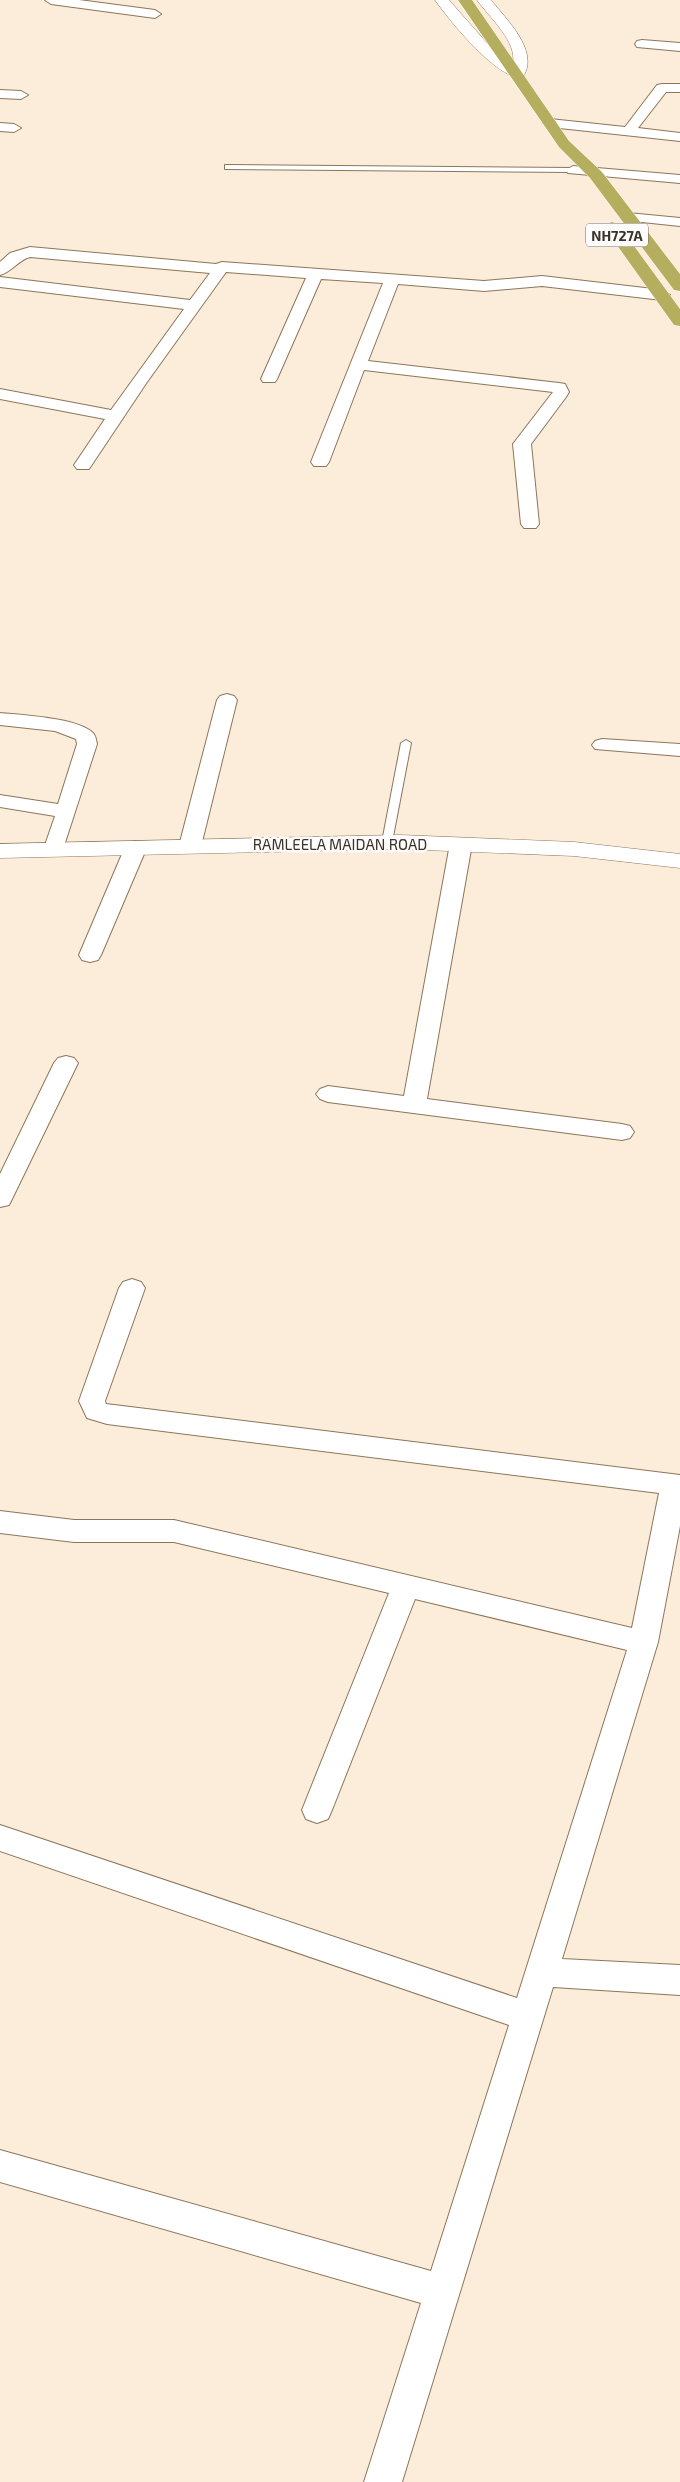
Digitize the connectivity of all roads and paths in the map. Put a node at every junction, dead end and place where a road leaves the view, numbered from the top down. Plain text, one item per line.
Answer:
1 (51, 0) edge
2 (442, 0) edge
3 (465, 0) edge
4 (484, 0) edge
5 (155, 14) dead end
6 (642, 44) dead end
7 (680, 47) edge
8 (518, 74) junction
9 (680, 88) edge
10 (0, 94) edge
11 (21, 95) dead end
12 (550, 123) junction
13 (0, 127) edge
14 (14, 128) dead end
15 (629, 132) junction
16 (680, 137) edge
17 (564, 144) junction
18 (228, 167) dead end
19 (574, 170) junction
20 (591, 170) junction
21 (680, 179) edge
22 (582, 186) dead end
23 (604, 217) dead end
24 (628, 217) junction
25 (680, 222) edge
26 (219, 269) junction
27 (0, 270) edge
28 (316, 273) junction
29 (392, 279) junction
30 (0, 282) edge
31 (680, 286) edge
32 (662, 295) junction
33 (193, 305) junction
34 (680, 320) edge
35 (359, 365) junction
36 (269, 380) dead end
37 (0, 394) edge
38 (116, 416) junction
39 (320, 462) dead end
40 (83, 465) dead end
41 (530, 524) dead end
42 (227, 700) dead end
43 (0, 719) edge
44 (406, 744) dead end
45 (602, 745) dead end
46 (680, 750) edge
47 (0, 801) edge
48 (66, 811) junction
49 (387, 842) junction
50 (461, 844) junction
51 (190, 846) junction
52 (136, 847) junction
53 (55, 848) junction
54 (0, 851) edge
55 (680, 861) edge
56 (90, 955) dead end
57 (66, 1063) dead end
58 (328, 1094) dead end
59 (414, 1105) junction
60 (622, 1132) dead end
61 (0, 1198) edge
62 (132, 1288) dead end
63 (677, 1485) edge
64 (0, 1522) edge
65 (406, 1586) junction
66 (644, 1642) junction
67 (317, 1810) dead end
68 (0, 1838) edge
69 (541, 1972) junction
70 (680, 1980) edge
71 (527, 2016) junction
72 (0, 2166) edge
73 (442, 2292) junction
74 (383, 2482) edge

1 - 5 street
2 - 8 street
3 - 8 highway, NH727A
4 - 8 street
6 - 7 street
8 - 12 highway, NH727A
9 - 15 street
10 - 11 street
12 - 15 street
12 - 17 highway, NH727A
13 - 14 street
15 - 16 street
17 - 19 highway, NH727A
17 - 20 highway, NH727A
18 - 19 lane
19 - 20 street
19 - 22 highway, NH727A
20 - 21 street
20 - 24 highway, NH727A
23 - 32 highway, NH727A
24 - 25 street
24 - 31 highway, NH727A
26 - 27 street
26 - 28 street
26 - 33 street
28 - 29 street
28 - 36 street
29 - 32 street
29 - 35 street
30 - 33 street
32 - 34 highway, NH727A
33 - 38 street
35 - 39 street
35 - 41 street
37 - 38 street
38 - 40 street
42 - 51 street
43 - 48 street
44 - 49 lane
45 - 46 street
47 - 48 street
48 - 53 street
49 - 50 street, RAMLEELA MAIDAN ROAD
49 - 51 street, RAMLEELA MAIDAN ROAD
50 - 55 street, RAMLEELA MAIDAN ROAD
50 - 59 street
51 - 52 street, RAMLEELA MAIDAN ROAD
52 - 53 street, RAMLEELA MAIDAN ROAD
52 - 56 street
53 - 54 street, RAMLEELA MAIDAN ROAD
57 - 61 street
58 - 59 street
59 - 60 street
62 - 63 street
63 - 66 street
64 - 65 street
65 - 66 street
65 - 67 street
66 - 69 street
68 - 71 street
69 - 70 street
69 - 71 street
71 - 73 street
72 - 73 street
73 - 74 street

